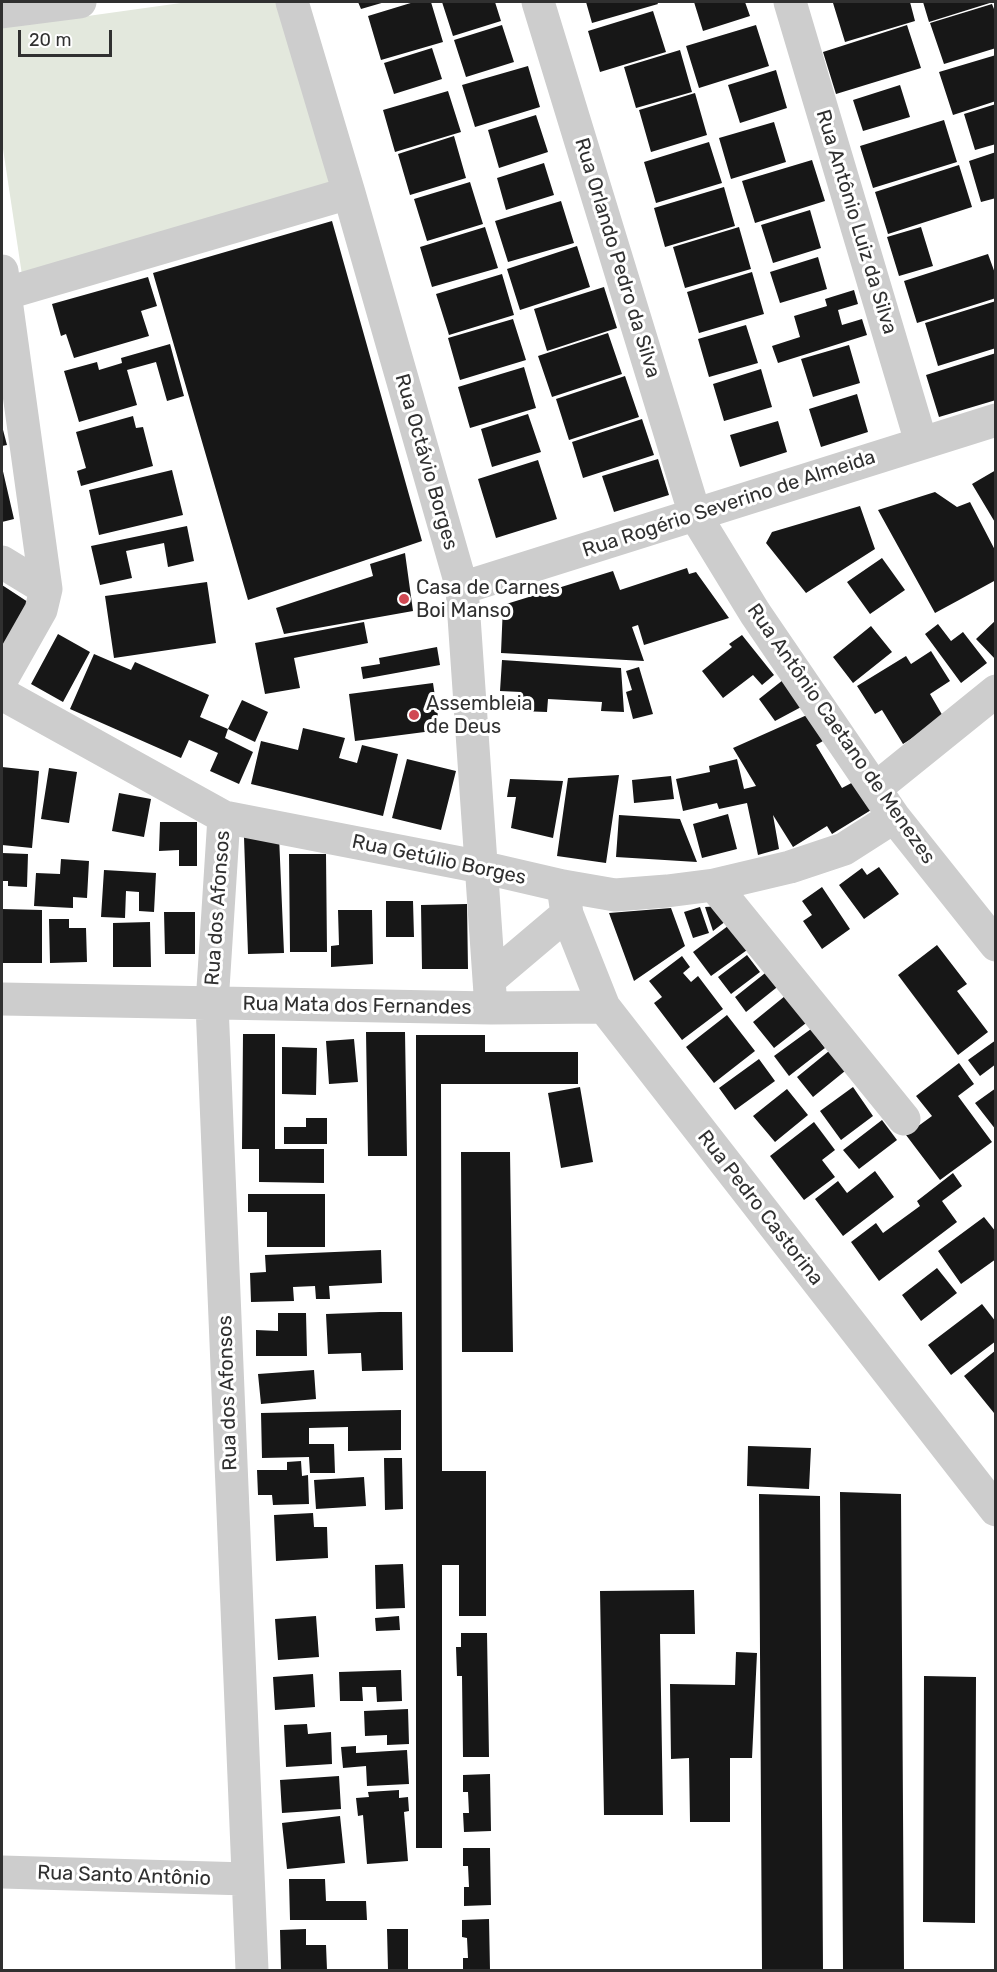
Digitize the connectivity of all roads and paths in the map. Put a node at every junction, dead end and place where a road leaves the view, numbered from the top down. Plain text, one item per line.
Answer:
1 (80, 2) edge
2 (292, 2) edge
3 (538, 2) edge
4 (790, 2) edge
5 (2, 12) edge
6 (349, 193) junction
7 (3, 282) edge
8 (996, 420) edge
9 (921, 442) junction
10 (695, 515) junction
11 (2, 562) edge
12 (462, 588) junction
13 (46, 589) junction
14 (2, 679) edge
15 (996, 691) edge
16 (2, 694) edge
17 (876, 788) junction
18 (224, 817) junction
19 (894, 817) junction
20 (481, 867) junction
21 (714, 885) junction
22 (565, 900) junction
23 (996, 945) edge
24 (490, 994) junction
25 (2, 999) edge
26 (212, 1004) junction
27 (604, 1007) junction
28 (904, 1119) dead end
29 (996, 1510) edge
30 (2, 1872) edge
31 (248, 1879) junction
32 (252, 1971) edge

1 - 5 street
2 - 6 street, Rua Octávio Borges
3 - 10 street, Rua Orlando Pedro da Silva
4 - 9 street, Rua Antônio Luiz da Silva
6 - 7 street
6 - 12 street, Rua Octávio Borges
7 - 13 street
8 - 9 street, Rua Rogério Severino de Almeida
9 - 10 street, Rua Rogério Severino de Almeida
10 - 12 street, Rua Rogério Severino de Almeida
10 - 17 street, Rua Antônio Caetano de Menezes
11 - 13 street
12 - 20 street, Rua Octávio Borges
13 - 14 street
15 - 17 street
16 - 18 street, Rua Getúlio Borges
17 - 19 street, Rua Antônio Caetano de Menezes
18 - 20 street, Rua Getúlio Borges
18 - 26 street, Rua dos Afonsos
19 - 21 street, Rua Getúlio Borges
19 - 23 street, Rua Antônio Caetano de Menezes
20 - 22 street, Rua Getúlio Borges
20 - 24 street, Rua Octávio Borges
21 - 22 street, Rua Getúlio Borges
21 - 28 street
22 - 24 street
22 - 27 street, Rua Pedro Castorina
24 - 26 street, Rua Mata dos Fernandes
24 - 27 street, Rua Mata dos Fernandes
25 - 26 street, Rua Mata dos Fernandes
26 - 31 street, Rua dos Afonsos
27 - 29 street, Rua Pedro Castorina
30 - 31 street, Rua Santo Antônio
31 - 32 street, Rua dos Afonsos

